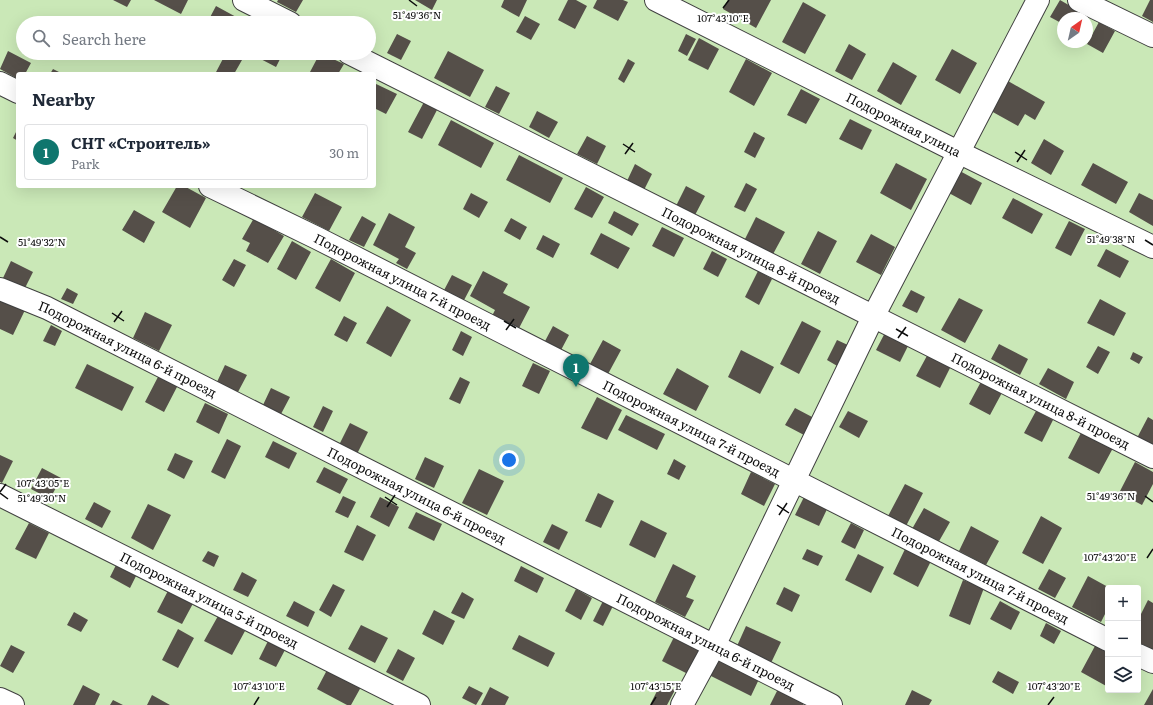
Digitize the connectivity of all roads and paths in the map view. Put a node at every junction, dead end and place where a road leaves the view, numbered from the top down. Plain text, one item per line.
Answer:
1 (244, 0) edge
2 (656, 0) edge
3 (1038, 0) edge
4 (1079, 0) edge
5 (276, 16) edge
6 (1153, 36) edge
7 (364, 60) edge
8 (0, 83) edge
9 (16, 91) edge
10 (958, 152) junction
11 (214, 188) edge
12 (1153, 247) edge
13 (0, 289) edge
14 (873, 317) junction
15 (1153, 457) edge
16 (793, 481) junction
17 (0, 495) edge
18 (1105, 638) edge
19 (714, 646) junction
20 (1141, 656) edge
21 (1153, 662) edge
22 (0, 699) edge
23 (13, 705) edge
24 (419, 705) edge
25 (682, 705) edge
26 (831, 705) edge

1 - 5 street
2 - 10 street, Подорожная улица
3 - 10 street
4 - 6 street
7 - 14 street, Подорожная улица 8-й проезд
8 - 9 street
10 - 12 street, Подорожная улица
10 - 14 street
11 - 16 street, Подорожная улица 7-й проезд
13 - 19 street, Подорожная улица 6-й проезд
14 - 15 street, Подорожная улица 8-й проезд
14 - 16 street
16 - 18 street, Подорожная улица 7-й проезд
16 - 19 street
17 - 24 street, Подорожная улица 5-й проезд
19 - 25 street
19 - 26 street, Подорожная улица 6-й проезд
20 - 21 street
22 - 23 street

